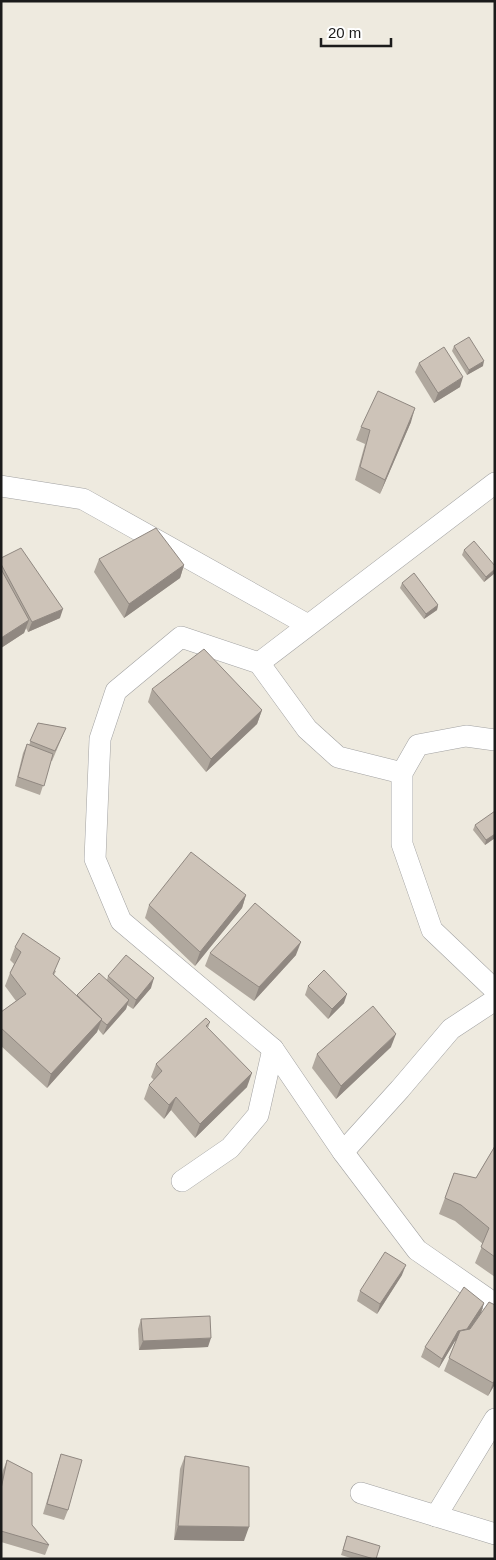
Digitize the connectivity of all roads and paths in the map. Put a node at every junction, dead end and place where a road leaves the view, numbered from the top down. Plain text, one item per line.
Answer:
1 (495, 483) edge
2 (1, 486) edge
3 (308, 625) junction
4 (259, 663) junction
5 (495, 740) edge
6 (402, 773) junction
7 (495, 990) edge
8 (495, 1000) edge
9 (272, 1049) junction
10 (343, 1152) junction
11 (182, 1181) dead end
12 (495, 1304) edge
13 (495, 1419) edge
14 (361, 1493) dead end
15 (436, 1516) junction
16 (495, 1534) edge

1 - 3 street
2 - 3 street
3 - 4 street
4 - 6 street
4 - 9 street
5 - 6 street
6 - 7 street
8 - 10 street
9 - 10 street
9 - 11 street
10 - 12 street
13 - 15 street
14 - 15 street
15 - 16 street

